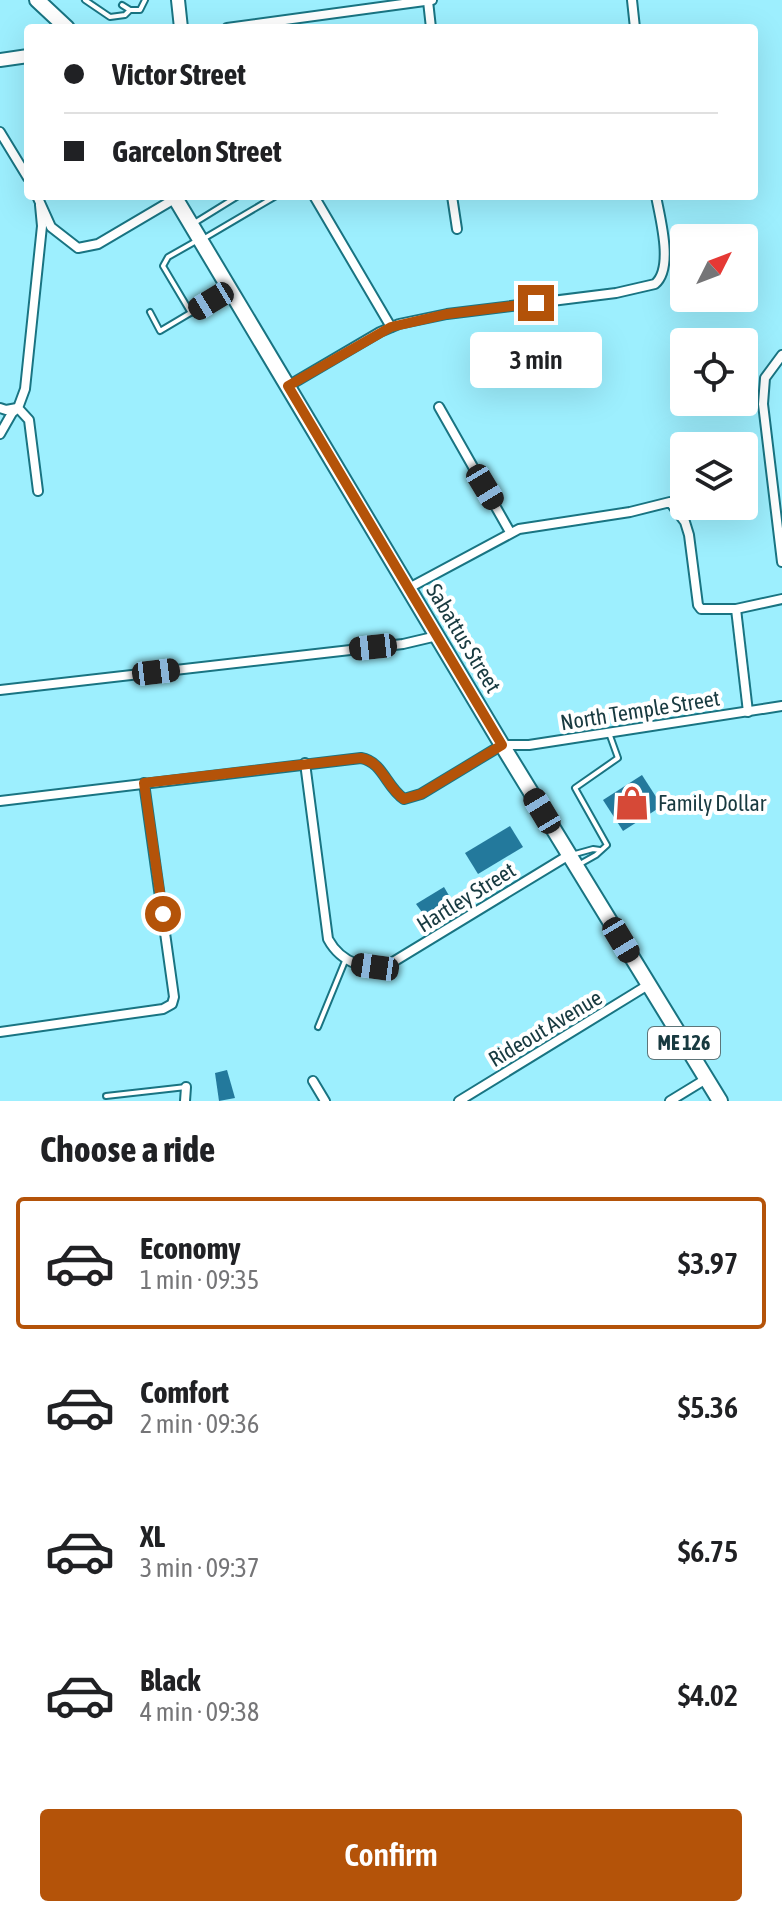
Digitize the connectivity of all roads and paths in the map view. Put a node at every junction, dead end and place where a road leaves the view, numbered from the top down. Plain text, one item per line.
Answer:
1 (85, 0) edge
2 (145, 0) edge
3 (178, 0) edge
4 (430, 0) edge
5 (632, 0) edge
6 (45, 2) edge
7 (122, 5) dead end
8 (109, 7) dead end
9 (130, 10) junction
10 (103, 11) junction
11 (64, 24) edge
12 (181, 24) edge
13 (256, 24) edge
14 (431, 24) edge
15 (635, 24) edge
16 (24, 57) edge
17 (0, 60) edge
18 (0, 132) edge
19 (24, 171) edge
20 (170, 200) edge
21 (177, 200) edge
22 (232, 200) edge
23 (269, 200) edge
24 (316, 200) edge
25 (453, 200) edge
26 (657, 200) edge
27 (39, 201) edge
28 (191, 225) junction
29 (457, 229) dead end
30 (200, 239) junction
31 (230, 289) junction
32 (150, 312) dead end
33 (191, 313) junction
34 (391, 327) junction
35 (782, 355) edge
36 (288, 386) junction
37 (439, 407) dead end
38 (0, 408) edge
39 (18, 408) junction
40 (0, 434) edge
41 (38, 491) dead end
42 (510, 532) junction
43 (782, 562) edge
44 (409, 588) junction
45 (782, 599) edge
46 (736, 609) junction
47 (437, 636) junction
48 (0, 690) edge
49 (782, 706) edge
50 (748, 712) junction
51 (609, 733) junction
52 (502, 745) junction
53 (305, 763) junction
54 (144, 783) junction
55 (0, 801) edge
56 (600, 850) junction
57 (572, 861) junction
58 (346, 958) junction
59 (648, 985) junction
60 (318, 1027) dead end
61 (0, 1032) edge
62 (706, 1079) junction
63 (313, 1081) dead end
64 (186, 1087) joint
65 (106, 1096) dead end
66 (185, 1101) edge
67 (325, 1101) edge
68 (459, 1101) edge
69 (670, 1101) edge
70 (720, 1101) edge

1 - 10 lane
2 - 9 lane
3 - 12 main road
4 - 13 street
4 - 14 street
5 - 15 street
6 - 11 main road
7 - 9 lane
8 - 10 lane
9 - 10 lane
16 - 17 main road
18 - 19 street
20 - 27 street
21 - 28 main road, Sabattus Street / ME 126
22 - 28 lane
23 - 30 lane
24 - 34 street
25 - 29 street
26 - 34 street
27 - 39 street
28 - 30 main road, Sabattus Street / ME 126
30 - 31 main road, Sabattus Street / ME 126
30 - 33 lane
31 - 33 lane
31 - 36 main road, Sabattus Street / ME 126
32 - 33 lane
34 - 36 street
35 - 43 street
36 - 44 main road, Sabattus Street / ME 126
37 - 42 street
38 - 39 street
39 - 40 street
39 - 41 street
42 - 44 street
42 - 46 street
44 - 47 main road, Sabattus Street / ME 126
45 - 46 street
46 - 50 street
47 - 48 street
47 - 52 main road, Sabattus Street / ME 126
49 - 50 street, North Temple Street
50 - 51 street, North Temple Street
51 - 52 street, North Temple Street
51 - 56 lane
52 - 53 street
52 - 57 main road, Sabattus Street / ME 126
53 - 54 street
53 - 58 street
54 - 55 street
54 - 61 street
56 - 57 lane
56 - 57 lane
57 - 58 street, Hartley Street
57 - 59 main road, Sabattus Street / ME 126
58 - 60 lane
59 - 62 main road, Sabattus Street / ME 126
59 - 68 street, Rideout Avenue
62 - 69 street
62 - 70 main road, Sabattus Street / ME 126
63 - 67 street
64 - 65 lane
64 - 66 street

